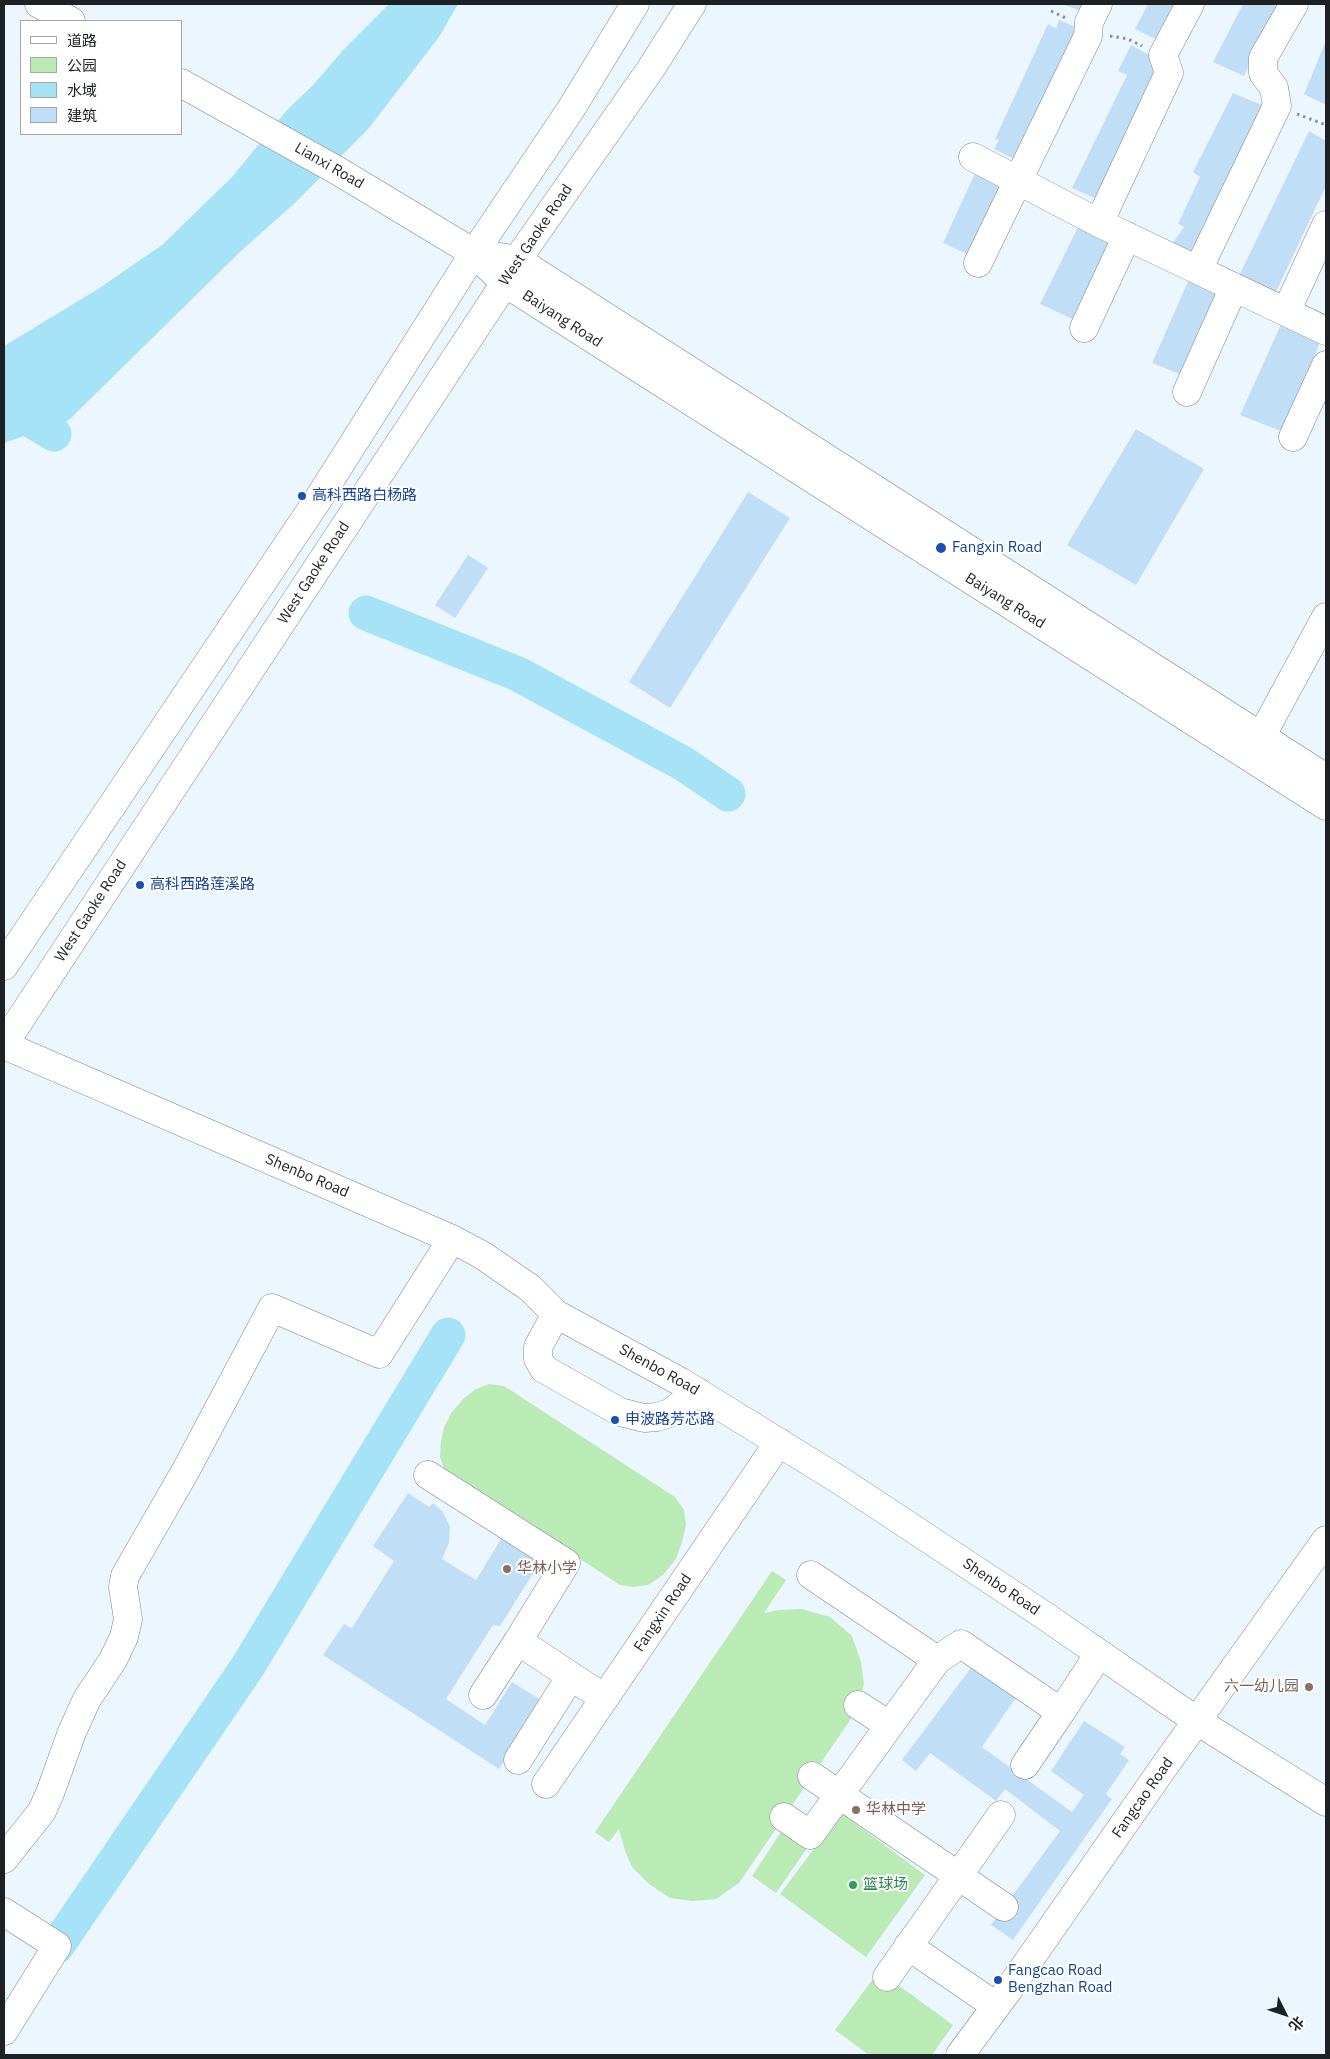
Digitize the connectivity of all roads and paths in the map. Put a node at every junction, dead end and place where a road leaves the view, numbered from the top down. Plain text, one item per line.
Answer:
1 (39, 4) edge
2 (635, 4) edge
3 (692, 4) edge
4 (1190, 4) edge
5 (1294, 4) edge
6 (1094, 13) edge
7 (69, 20) edge
8 (182, 84) edge
9 (1277, 106) junction
10 (1326, 125) edge
11 (973, 157) dead end
12 (1020, 181) junction
13 (1099, 223) junction
14 (1326, 225) edge
15 (1127, 236) junction
16 (474, 253) junction
17 (978, 263) dead end
18 (1198, 270) junction
19 (511, 271) junction
20 (1234, 287) junction
21 (1286, 312) junction
22 (1084, 328) dead end
23 (1326, 331) edge
24 (1326, 365) edge
25 (1187, 392) dead end
26 (1293, 437) dead end
27 (1326, 617) edge
28 (1256, 747) junction
29 (1326, 778) edge
30 (1326, 806) edge
31 (4, 966) edge
32 (4, 1044) edge
33 (452, 1239) junction
34 (556, 1314) junction
35 (698, 1392) junction
36 (780, 1442) junction
37 (428, 1475) dead end
38 (1326, 1540) edge
39 (811, 1575) dead end
40 (518, 1641) junction
41 (1099, 1654) junction
42 (937, 1660) junction
43 (571, 1676) junction
44 (483, 1695) dead end
45 (604, 1698) junction
46 (858, 1705) dead end
47 (1061, 1712) junction
48 (1197, 1721) junction
49 (889, 1725) junction
50 (518, 1760) dead end
51 (1025, 1765) dead end
52 (812, 1776) dead end
53 (546, 1784) dead end
54 (840, 1794) junction
55 (1326, 1802) edge
56 (1001, 1815) dead end
57 (784, 1817) dead end
58 (4, 1859) edge
59 (957, 1875) junction
60 (1004, 1907) dead end
61 (4, 1912) edge
62 (908, 1946) junction
63 (887, 1977) dead end
64 (996, 2006) junction
65 (4, 2030) edge
66 (960, 2055) edge

1 - 7 main road
2 - 16 main road
3 - 19 main road, West Gaoke Road
4 - 13 main road
5 - 9 main road
6 - 12 main road
8 - 16 main road, Lianxi Road
9 - 10 path
9 - 18 main road
11 - 12 main road
12 - 13 main road
12 - 17 main road
13 - 15 main road
14 - 21 main road
15 - 18 main road
15 - 22 main road
16 - 19 main road, Baiyang Road
16 - 31 main road
18 - 20 main road
19 - 28 main road, Baiyang Road
19 - 32 main road, West Gaoke Road
20 - 21 main road
20 - 25 main road
21 - 23 main road
24 - 26 main road
27 - 28 main road
28 - 29 main road, Baiyang Road
28 - 30 main road, Baiyang Road
32 - 33 main road, Shenbo Road
33 - 34 main road, Shenbo Road
33 - 58 main road
34 - 35 main road, Shenbo Road
34 - 35 main road
35 - 36 main road, Shenbo Road
36 - 41 main road, Shenbo Road
36 - 45 main road, Fangxin Road
37 - 40 main road
38 - 48 main road, Fangcao Road
39 - 42 main road
40 - 43 main road
40 - 44 main road
41 - 47 main road
41 - 48 main road, Shenbo Road
42 - 47 main road
42 - 49 main road
43 - 45 main road
43 - 50 main road
45 - 53 main road, Fangxin Road
46 - 49 main road
47 - 51 main road
48 - 55 main road, Shenbo Road
48 - 64 main road, Fangcao Road
49 - 54 main road
52 - 54 main road
54 - 57 main road
54 - 59 main road
56 - 59 main road
59 - 60 main road
59 - 62 main road
61 - 65 main road
62 - 63 main road
62 - 64 main road
64 - 66 main road, Fangcao Road

